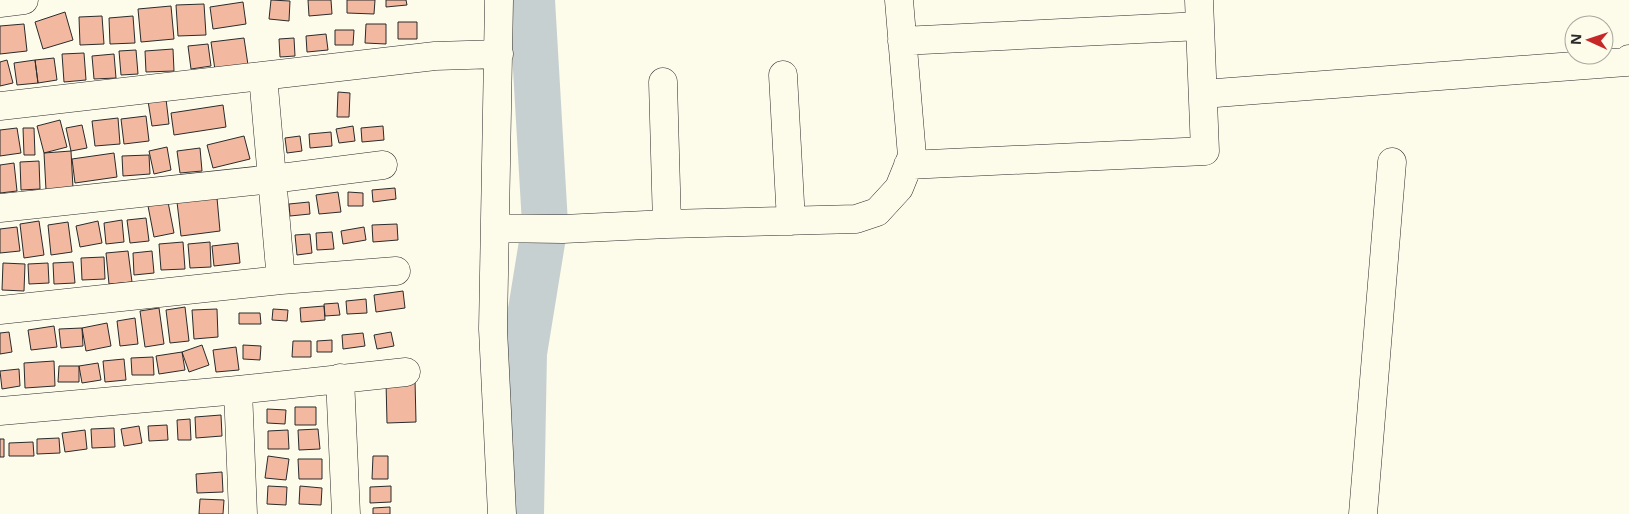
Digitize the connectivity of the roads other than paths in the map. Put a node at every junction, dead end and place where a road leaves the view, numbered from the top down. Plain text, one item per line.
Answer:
1 (24, 0) edge
2 (499, 0) edge
3 (899, 0) edge
4 (0, 3) edge
5 (1200, 13) edge
6 (902, 41) junction
7 (499, 54) junction
8 (1629, 59) edge
9 (783, 75) dead end
10 (263, 76) junction
11 (663, 82) dead end
12 (1203, 94) junction
13 (0, 106) edge
14 (1392, 162) dead end
15 (383, 165) dead end
16 (908, 165) junction
17 (272, 179) junction
18 (0, 208) edge
19 (791, 221) junction
20 (667, 224) junction
21 (496, 228) junction
22 (396, 271) dead end
23 (280, 280) junction
24 (0, 310) edge
25 (406, 372) dead end
26 (340, 378) junction
27 (238, 390) junction
28 (0, 411) edge
29 (243, 514) edge
30 (346, 514) edge
31 (502, 514) edge
32 (1363, 514) edge

1 - 4 street
2 - 7 street
3 - 6 street
5 - 6 street
5 - 12 street
6 - 16 street
7 - 10 street
7 - 21 street
8 - 12 street
9 - 19 street
10 - 13 street
10 - 17 street
11 - 20 street
12 - 16 street
14 - 32 street
15 - 17 street
16 - 19 street
17 - 18 street
17 - 23 street
19 - 20 street
20 - 21 street
21 - 31 street
22 - 23 street
23 - 24 street
25 - 26 street
26 - 27 street
26 - 30 street
27 - 28 street
27 - 29 street

